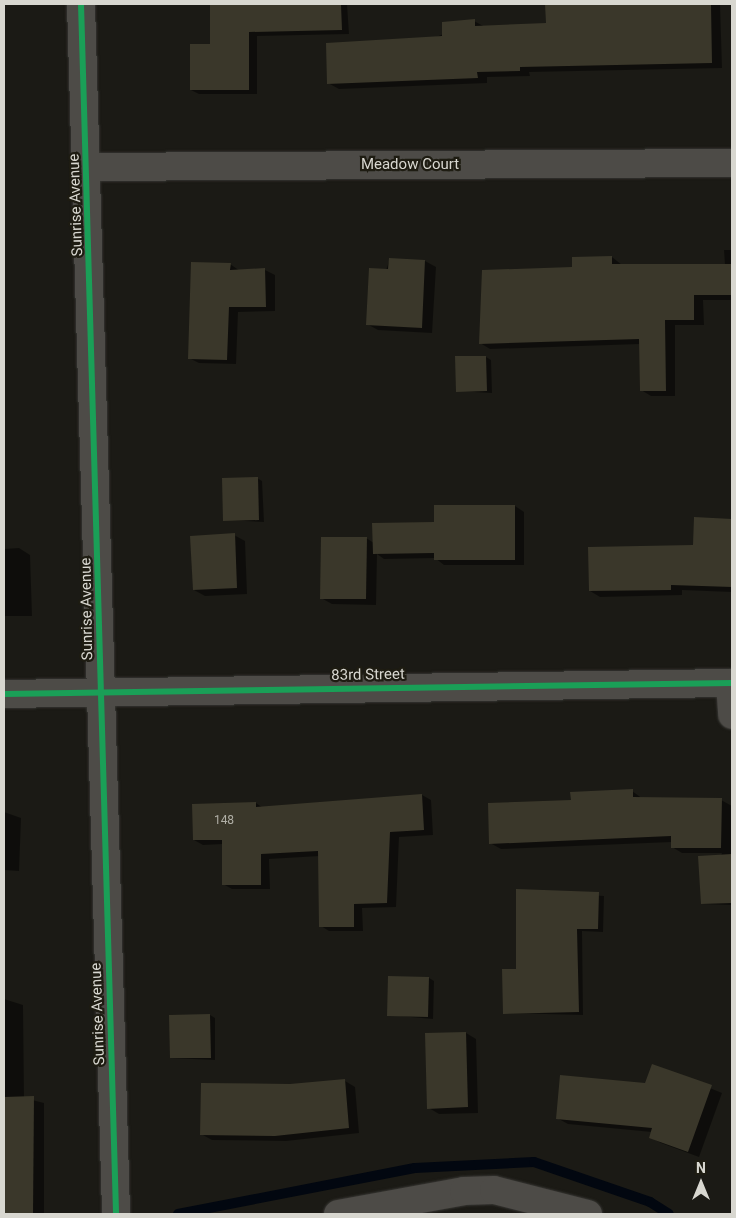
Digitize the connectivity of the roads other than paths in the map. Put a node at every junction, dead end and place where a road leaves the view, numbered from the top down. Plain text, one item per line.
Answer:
1 (81, 4) edge
2 (732, 163) edge
3 (88, 167) junction
4 (731, 683) edge
5 (101, 691) junction
6 (4, 694) edge
7 (732, 715) edge
8 (116, 1214) edge
9 (338, 1214) edge
10 (588, 1214) edge

1 - 3 street, Sunrise Avenue
2 - 3 street, Meadow Court
3 - 5 street, Sunrise Avenue
4 - 5 street, 83rd Street
4 - 7 street
5 - 6 street, 83rd Street
5 - 8 street, Sunrise Avenue
9 - 10 street

